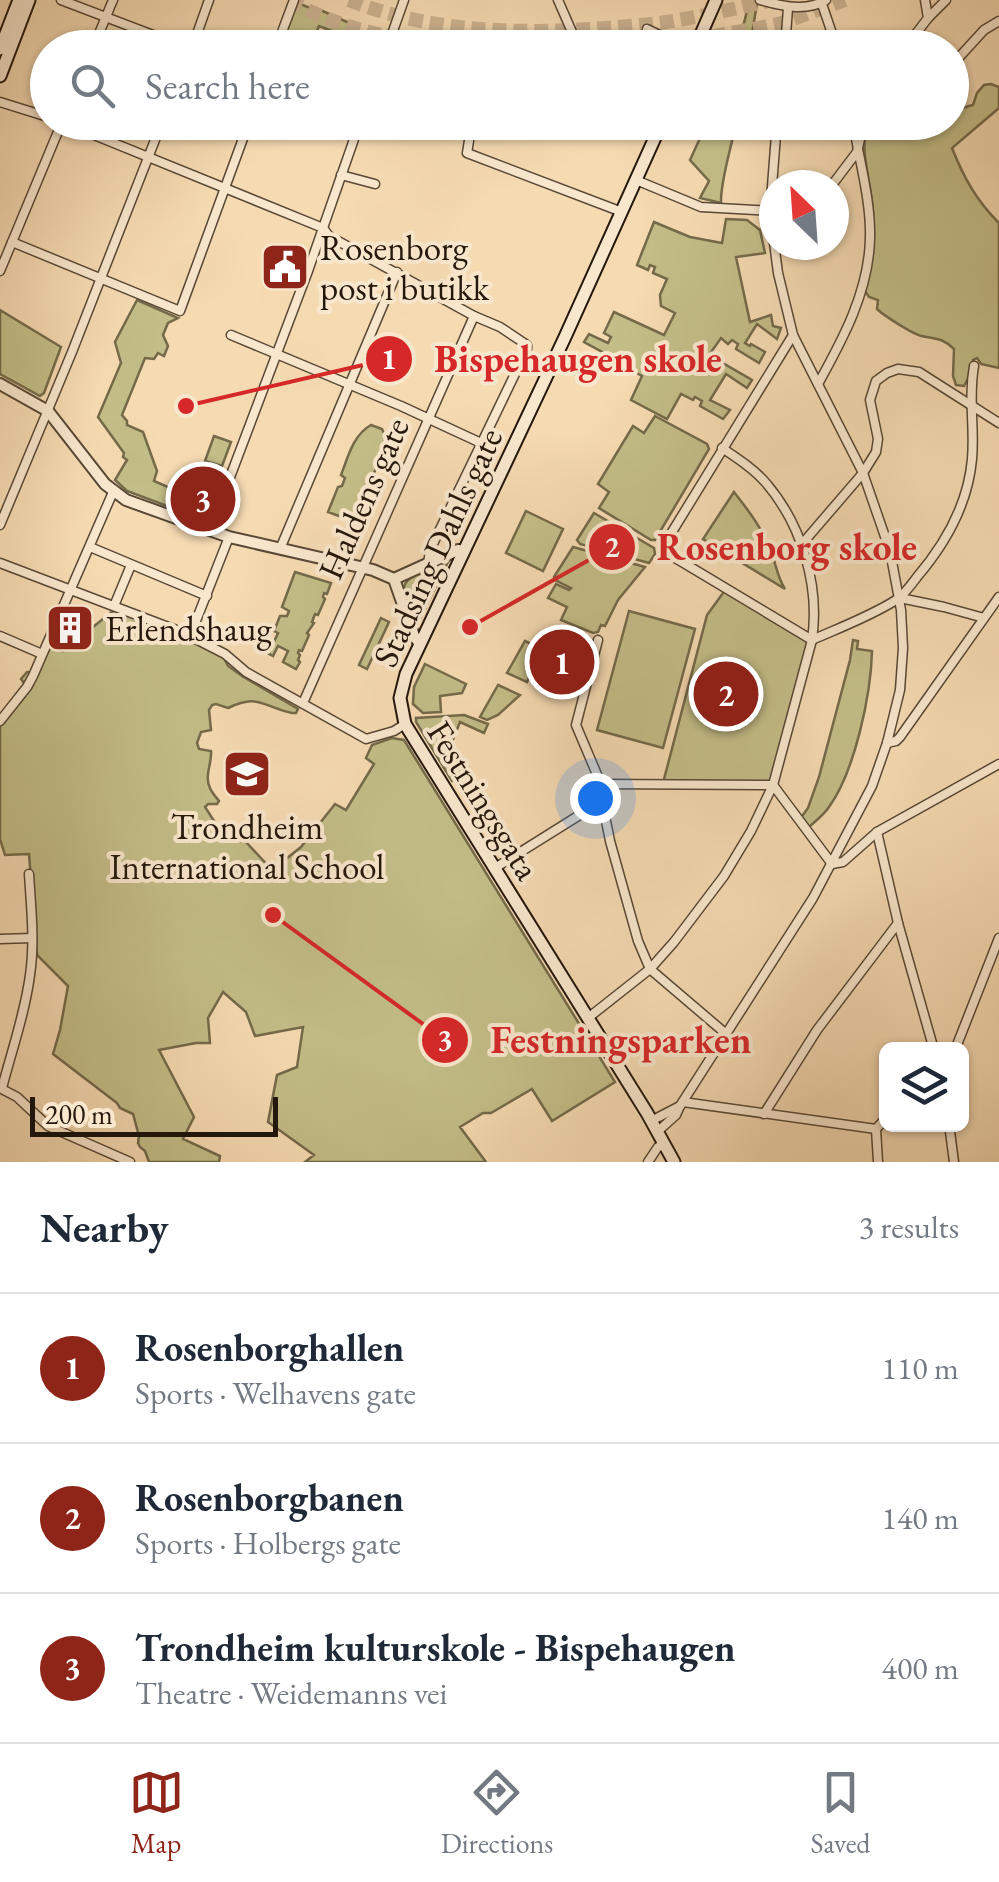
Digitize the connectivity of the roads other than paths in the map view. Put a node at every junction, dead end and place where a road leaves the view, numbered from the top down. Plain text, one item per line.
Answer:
1 (19, 0) edge
2 (30, 0) edge
3 (61, 0) edge
4 (113, 0) edge
5 (209, 0) edge
6 (294, 0) edge
7 (404, 0) edge
8 (558, 0) edge
9 (716, 0) edge
10 (760, 0) edge
11 (925, 0) edge
12 (946, 0) edge
13 (824, 2) edge
14 (788, 8) junction
15 (106, 18) junction
16 (928, 18) junction
17 (999, 21) edge
18 (101, 30) edge
19 (139, 30) edge
20 (196, 30) edge
21 (283, 30) edge
22 (393, 30) edge
23 (571, 30) edge
24 (703, 30) edge
25 (786, 30) edge
26 (832, 30) edge
27 (919, 30) edge
28 (969, 46) edge
29 (0, 49) edge
30 (0, 76) edge
31 (5, 103) edge
32 (30, 112) edge
33 (55, 140) edge
34 (105, 140) edge
35 (155, 140) edge
36 (243, 140) edge
37 (353, 140) edge
38 (469, 140) edge
39 (654, 140) edge
40 (776, 140) edge
41 (856, 140) edge
42 (860, 140) edge
43 (858, 152) junction
44 (148, 157) junction
45 (774, 170) edge
46 (844, 170) edge
47 (341, 174) junction
48 (636, 180) junction
49 (376, 184) dead end
50 (226, 188) junction
51 (759, 210) edge
52 (622, 212) junction
53 (323, 228) junction
54 (12, 242) junction
55 (777, 260) edge
56 (0, 271) edge
57 (397, 272) junction
58 (100, 278) junction
59 (474, 316) junction
60 (230, 335) dead end
61 (793, 335) junction
62 (277, 353) junction
63 (974, 366) dead end
64 (0, 384) edge
65 (349, 384) junction
66 (818, 384) junction
67 (970, 406) junction
68 (48, 411) junction
69 (428, 418) junction
70 (999, 422) edge
71 (480, 443) junction
72 (722, 448) junction
73 (863, 474) junction
74 (114, 492) junction
75 (0, 524) edge
76 (210, 530) junction
77 (229, 537) junction
78 (802, 544) junction
79 (90, 548) junction
80 (280, 549) junction
81 (464, 551) junction
82 (0, 563) edge
83 (428, 564) junction
84 (131, 565) junction
85 (363, 568) junction
86 (394, 579) junction
87 (70, 589) junction
88 (207, 596) junction
89 (999, 597) edge
90 (900, 598) junction
91 (114, 606) junction
92 (984, 618) junction
93 (0, 636) edge
94 (190, 636) junction
95 (598, 640) dead end
96 (812, 640) junction
97 (420, 644) junction
98 (42, 654) junction
99 (303, 704) junction
100 (0, 721) edge
101 (405, 724) junction
102 (887, 743) junction
103 (999, 764) edge
104 (601, 784) junction
105 (773, 785) junction
106 (602, 801) junction
107 (876, 832) junction
108 (832, 864) junction
109 (495, 868) junction
110 (29, 874) dead end
111 (898, 923) junction
112 (32, 938) junction
113 (999, 938) edge
114 (0, 939) edge
115 (994, 954) junction
116 (999, 965) edge
117 (650, 970) junction
118 (588, 1018) junction
119 (725, 1033) junction
120 (932, 1042) edge
121 (959, 1042) edge
122 (1, 1088) edge
123 (681, 1104) junction
124 (764, 1114) junction
125 (879, 1126) edge
126 (876, 1129) junction
127 (658, 1132) junction
128 (950, 1132) edge
129 (130, 1162) edge
130 (648, 1162) edge
131 (674, 1162) edge
132 (878, 1162) edge
133 (954, 1162) edge

1 - 29 main road
2 - 30 main road
3 - 15 street
4 - 15 street
5 - 20 street
6 - 21 street
7 - 22 street
8 - 23 street
9 - 24 main road
10 - 14 street
11 - 16 street
12 - 16 street
13 - 14 street
13 - 26 street
14 - 25 street
15 - 18 street
15 - 19 street
16 - 27 street
17 - 28 street
31 - 32 street
33 - 54 street
34 - 44 street
35 - 44 street
36 - 50 street
37 - 47 street
38 - 52 street
39 - 48 main road, Stadsing Dahls gate
40 - 45 street
41 - 43 street
42 - 43 street
43 - 46 street
43 - 66 street
44 - 50 street
44 - 58 street
47 - 49 street
47 - 53 street
48 - 51 street
48 - 52 main road, Stadsing Dahls gate
50 - 53 street
50 - 58 street
52 - 81 main road, Stadsing Dahls gate
53 - 57 street
53 - 62 street
54 - 56 street
54 - 58 street
55 - 61 street
57 - 59 street
57 - 65 street
58 - 68 street
59 - 69 street, Haldens gate
59 - 71 street, Stadsing Dahls gate
60 - 62 street
61 - 66 street
61 - 72 street
62 - 65 street
62 - 76 street
63 - 67 street
64 - 68 street
65 - 69 street
65 - 80 street
66 - 73 street
67 - 70 street
67 - 73 street
67 - 90 street
68 - 74 street
68 - 75 street
69 - 71 street
69 - 85 street, Haldens gate
71 - 83 street, Stadsing Dahls gate
72 - 78 street
72 - 96 street
73 - 78 street
73 - 90 street
74 - 76 street
74 - 79 street
76 - 77 street
77 - 80 street
77 - 88 street
78 - 96 street
79 - 84 street
79 - 87 street
80 - 85 street
81 - 83 street
81 - 97 main road, Stadsing Dahls gate
82 - 87 street, Festningsgata
83 - 86 street
84 - 88 street
84 - 91 street
85 - 86 street
85 - 99 street, Haldens gate
86 - 97 street
87 - 91 street, Festningsgata
87 - 98 street
88 - 94 street
89 - 92 street
90 - 92 street
90 - 96 street
90 - 102 street
91 - 94 street, Festningsgata
92 - 102 street
93 - 98 street
94 - 99 street, Festningsgata
95 - 104 street
96 - 105 street
97 - 101 main road, Stadsing Dahls gate
98 - 100 street
99 - 101 street, Festningsgata
101 - 109 main road, Festningsgata
102 - 108 street
103 - 107 street
104 - 105 street
104 - 106 street
105 - 108 street
105 - 117 street
106 - 109 street
106 - 117 street
107 - 108 street
107 - 111 street
108 - 119 street
109 - 118 main road, Festningsgata
110 - 112 street
111 - 120 street
111 - 124 street
112 - 114 street
112 - 122 street
113 - 115 street
115 - 116 street
115 - 121 street
117 - 118 street
117 - 119 street
118 - 127 main road, Festningsgata
119 - 123 street
122 - 129 street
123 - 124 street
123 - 127 street
124 - 126 street
125 - 126 street
126 - 132 street
127 - 130 street
127 - 131 main road, Festningsgata
128 - 133 street

